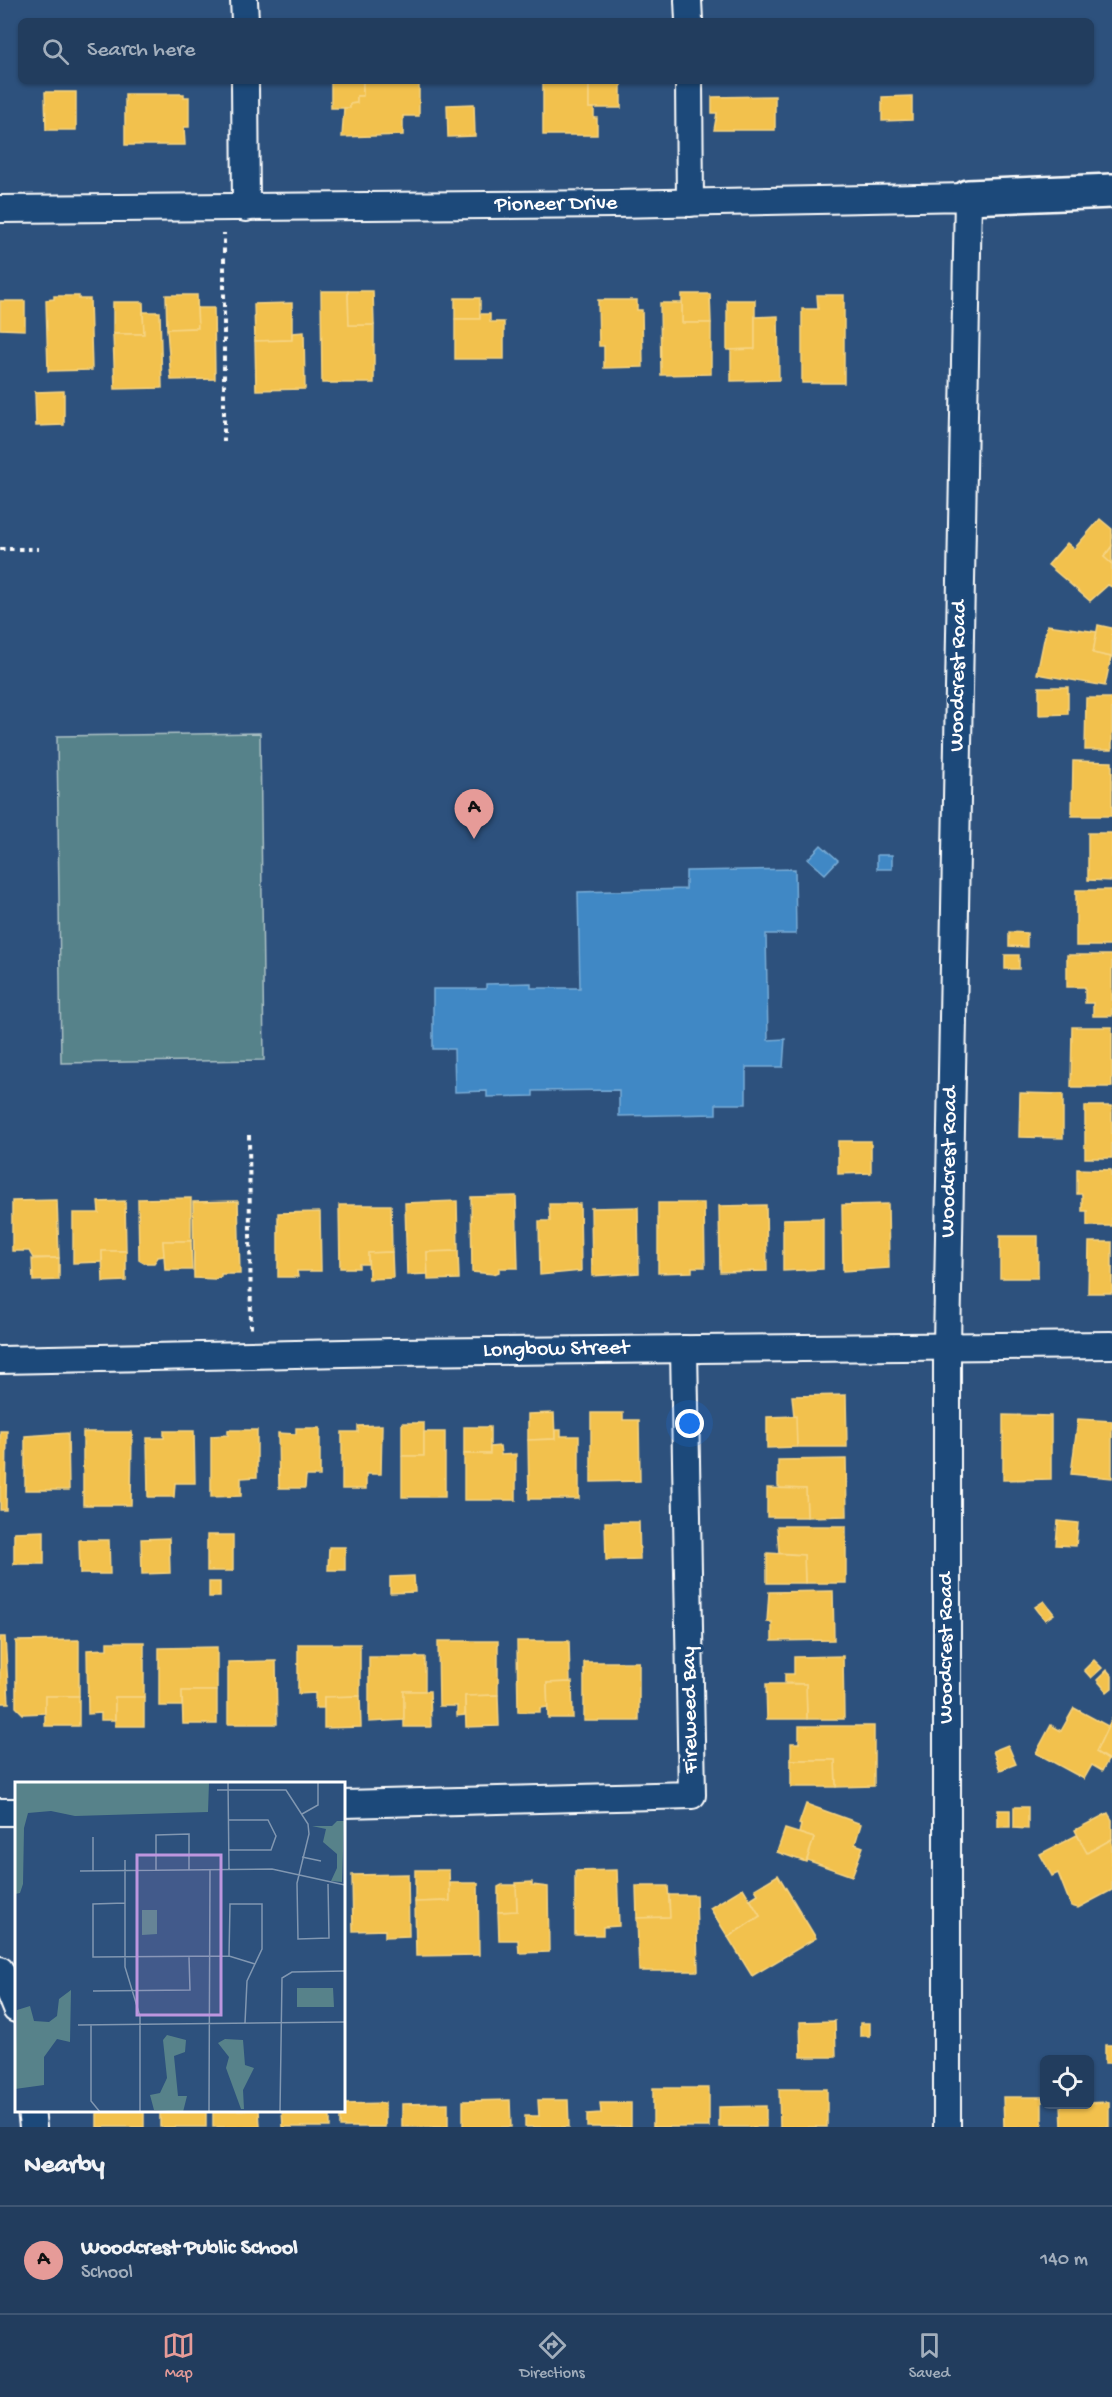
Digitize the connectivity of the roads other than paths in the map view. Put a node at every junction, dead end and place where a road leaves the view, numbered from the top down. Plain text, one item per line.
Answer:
1 (244, 0) edge
2 (688, 0) edge
3 (244, 18) edge
4 (688, 18) edge
5 (245, 84) edge
6 (689, 84) edge
7 (1112, 191) edge
8 (968, 197) junction
9 (690, 202) junction
10 (235, 208) junction
11 (0, 209) edge
12 (1112, 1345) edge
13 (947, 1346) junction
14 (684, 1349) junction
15 (0, 1360) edge
16 (345, 1804) edge
17 (0, 1970) edge
18 (15, 2007) edge
19 (31, 2112) edge
20 (33, 2127) edge
21 (947, 2127) edge

1 - 3 street
2 - 4 street
5 - 10 street
6 - 9 street
7 - 8 street, Pioneer Drive
8 - 9 street, Pioneer Drive
8 - 13 street, Woodcrest Road
9 - 10 street, Pioneer Drive
10 - 11 street, Pioneer Drive
12 - 13 street, Longbow Street
13 - 14 street, Longbow Street
13 - 21 street, Woodcrest Road
14 - 15 street, Longbow Street
14 - 16 street, Fireweed Bay
17 - 18 street
19 - 20 street

